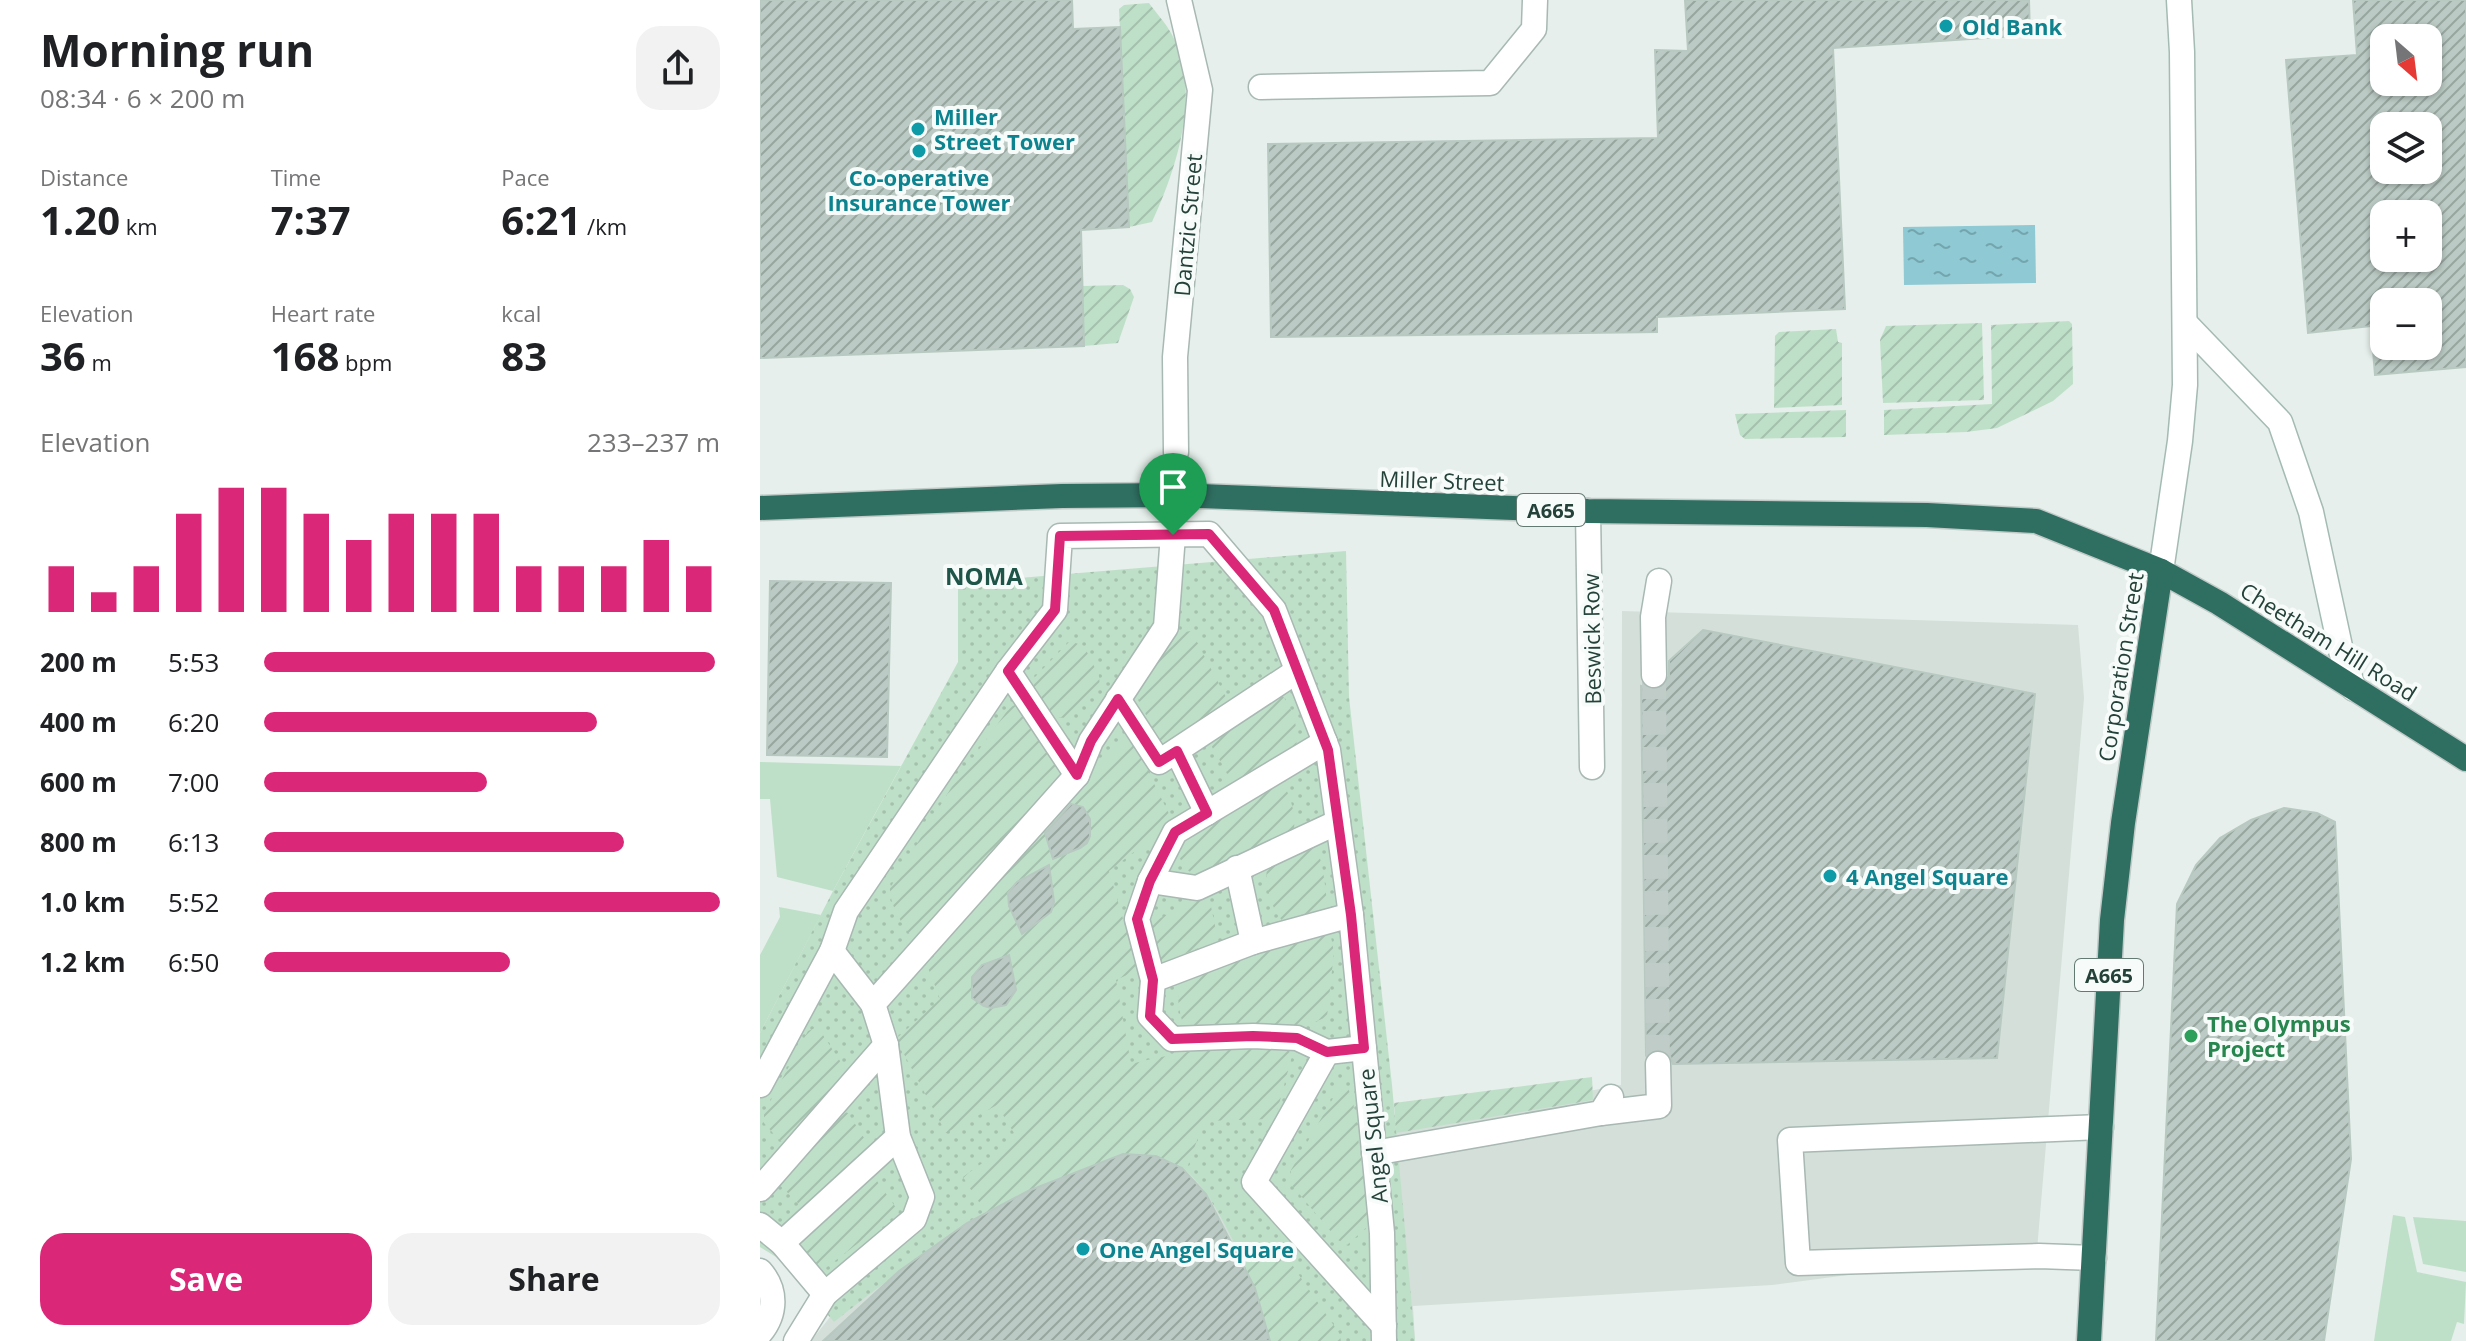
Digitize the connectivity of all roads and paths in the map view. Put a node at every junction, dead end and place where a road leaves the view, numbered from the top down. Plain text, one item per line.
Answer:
1 (1179, 0) edge
2 (1535, 0) edge
3 (2179, 0) edge
4 (1261, 87) dead end
5 (2186, 324) junction
6 (1176, 452) dead end
7 (760, 508) edge
8 (1588, 511) junction
9 (1173, 535) junction
10 (2161, 571) junction
11 (1659, 581) dead end
12 (1008, 671) junction
13 (1297, 671) junction
14 (1654, 675) tunnel mouth
15 (2359, 692) junction
16 (1118, 699) junction
17 (1325, 742) junction
18 (1177, 751) junction
19 (2466, 759) edge
20 (1592, 767) dead end
21 (1077, 775) junction
22 (1207, 813) junction
23 (1338, 822) junction
24 (1237, 868) junction
25 (1150, 881) junction
26 (1351, 915) junction
27 (1253, 942) junction
28 (832, 951) junction
29 (1153, 980) junction
30 (873, 1004) junction
31 (886, 1045) junction
32 (1364, 1048) junction
33 (1327, 1052) junction
34 (1658, 1064) tunnel mouth
35 (760, 1085) edge
36 (2101, 1127) junction
37 (898, 1137) junction
38 (1374, 1153) junction
39 (760, 1189) edge
40 (760, 1225) edge
41 (782, 1243) junction
42 (2094, 1258) junction
43 (760, 1271) edge
44 (825, 1294) junction
45 (760, 1333) edge
46 (1384, 1334) edge
47 (796, 1341) edge
48 (2089, 1341) edge

1 - 6 street, Dantzic Street
2 - 4 street
3 - 5 street, Corporation Street
5 - 10 street, Corporation Street
5 - 15 street
7 - 8 highway, Miller Street / A665
8 - 10 highway, Miller Street / A665
8 - 20 street, Beswick Row
9 - 12 street
9 - 13 street, Angel Square
9 - 16 street
10 - 15 highway, Cheetham Hill Road
10 - 36 highway, Corporation Street / A665
11 - 14 street
12 - 21 street
12 - 28 street
13 - 17 street, Angel Square
13 - 18 street
15 - 19 highway, Cheetham Hill Road
16 - 18 street
16 - 21 street
17 - 22 street
17 - 23 street, Angel Square
18 - 22 street
21 - 30 street
22 - 25 street
23 - 24 street
23 - 26 street, Angel Square
24 - 25 street
24 - 27 street
25 - 29 street
26 - 27 street
26 - 32 street, Angel Square
27 - 29 street
28 - 30 street
28 - 35 street
29 - 33 street
30 - 31 street
31 - 37 street
31 - 39 street
32 - 33 street
32 - 38 street, Angel Square
33 - 46 street
34 - 38 street
36 - 42 highway, Corporation Street / A665
36 - 42 street
37 - 41 street
37 - 44 street
38 - 46 street, Angel Square
40 - 41 street
41 - 44 street
42 - 48 highway, Corporation Street / A665
43 - 45 street
44 - 47 street

